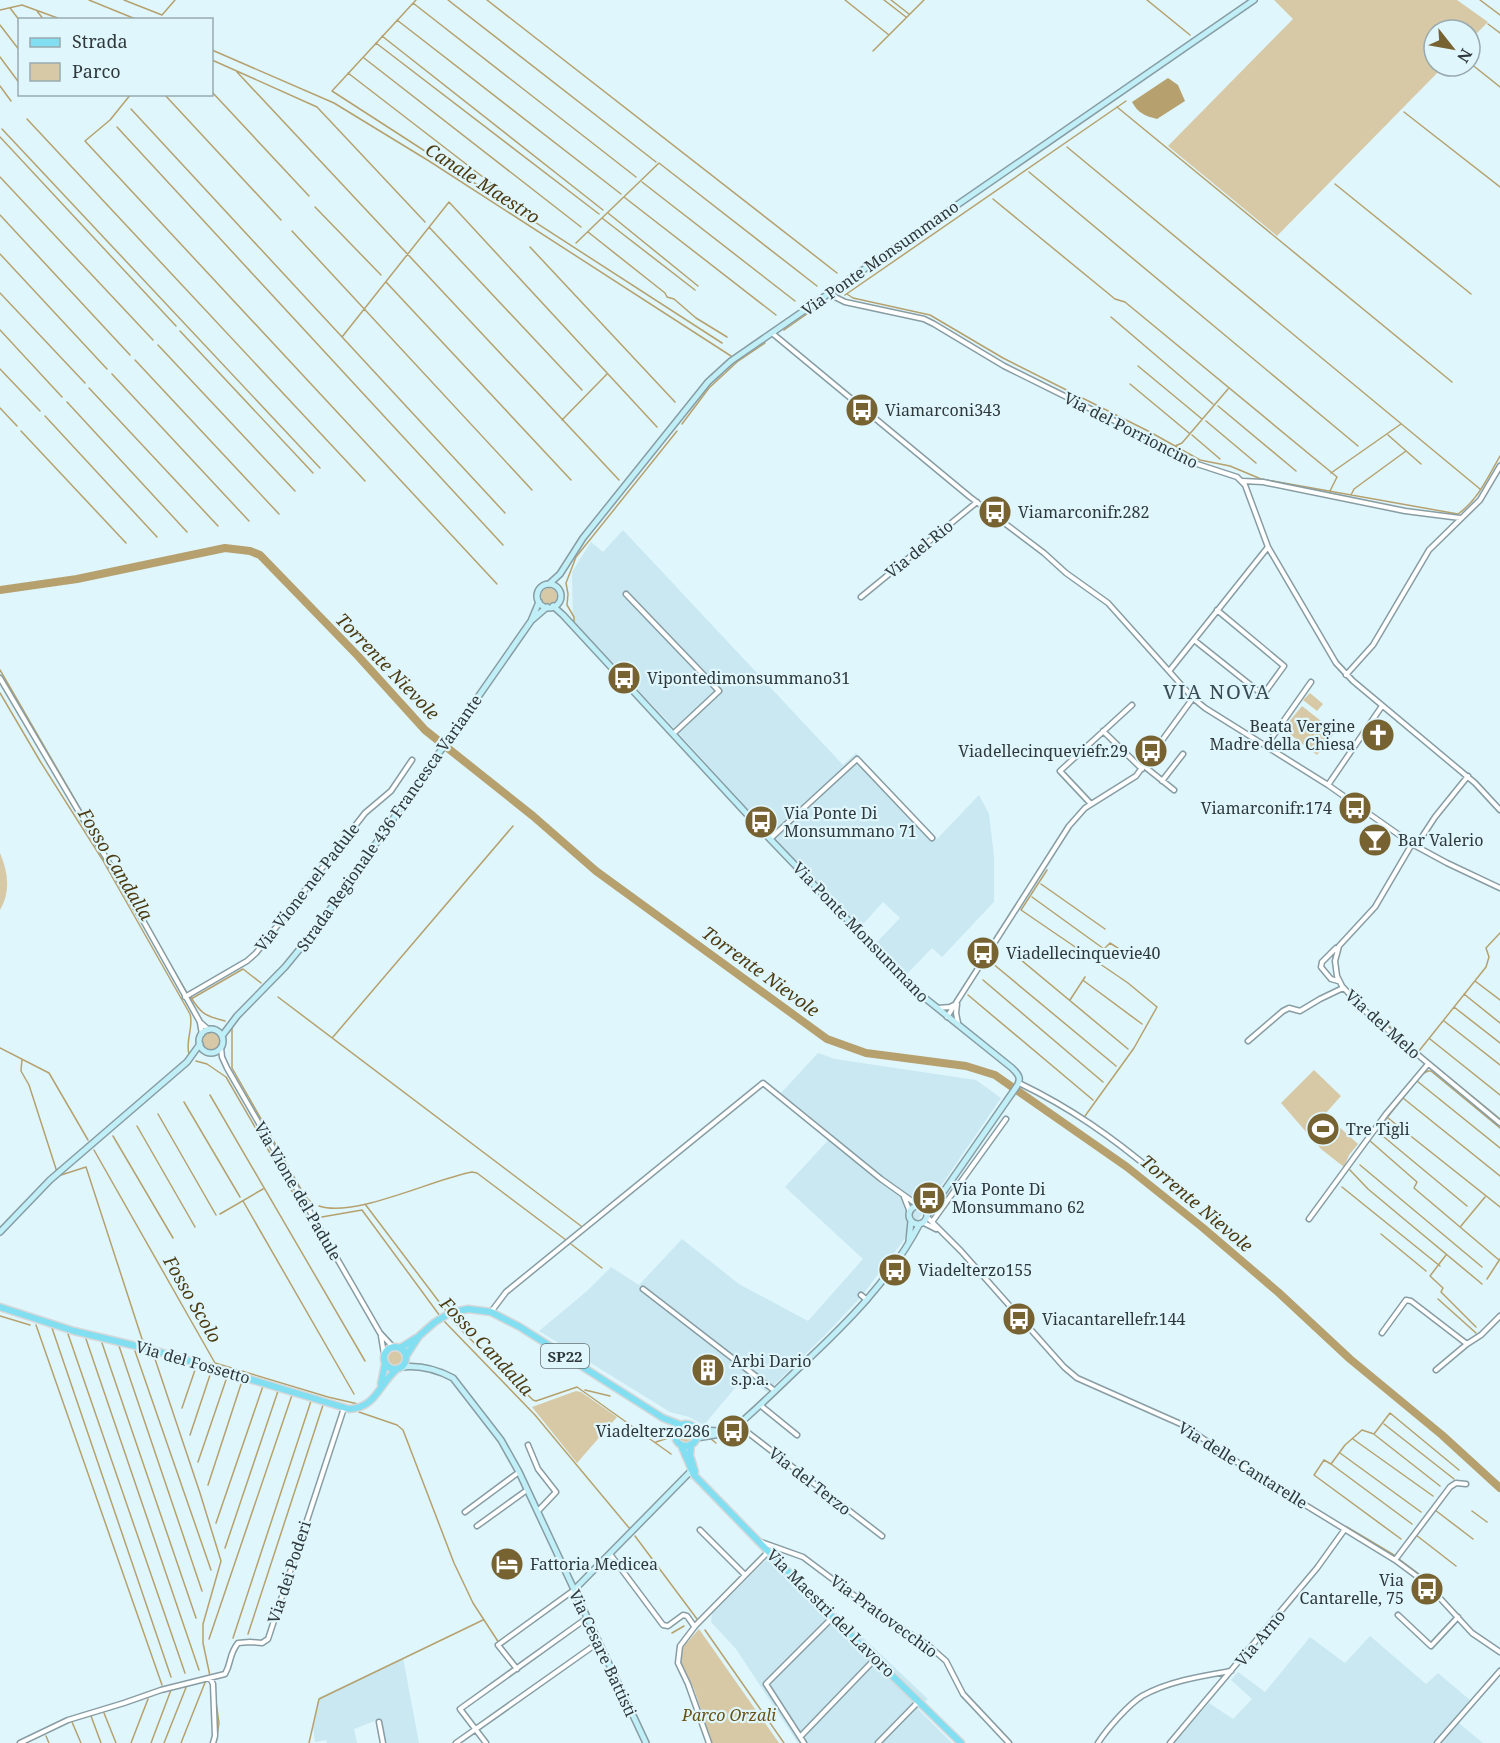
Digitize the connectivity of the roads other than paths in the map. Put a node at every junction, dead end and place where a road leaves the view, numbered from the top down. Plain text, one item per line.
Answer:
1 (1254, 0) edge
2 (829, 294) junction
3 (772, 333) junction
4 (1500, 466) edge
5 (1242, 481) junction
6 (977, 502) junction
7 (1461, 518) junction
8 (1268, 547) junction
9 (560, 574) junction
10 (549, 584) junction
11 (557, 587) junction
12 (626, 594) dead end
13 (861, 597) dead end
14 (559, 601) junction
15 (539, 602) junction
16 (550, 607) junction
17 (1217, 610) junction
18 (563, 615) junction
19 (531, 621) junction
20 (1194, 640) junction
21 (1170, 670) junction
22 (1346, 675) junction
23 (0, 678) edge
24 (1311, 682) dead end
25 (1193, 698) junction
26 (1132, 705) dead end
27 (1382, 706) junction
28 (1103, 731) junction
29 (674, 733) junction
30 (1266, 747) junction
31 (1183, 754) dead end
32 (412, 760) dead end
33 (1143, 767) junction
34 (1468, 776) junction
35 (1162, 781) junction
36 (1328, 785) junction
37 (1174, 790) dead end
38 (1091, 804) junction
39 (1500, 810) edge
40 (932, 838) dead end
41 (770, 839) junction
42 (1414, 844) junction
43 (1500, 888) edge
44 (1339, 946) junction
45 (1338, 981) junction
46 (1343, 988) junction
47 (185, 997) junction
48 (957, 1003) junction
49 (936, 1008) junction
50 (237, 1016) junction
51 (947, 1017) junction
52 (200, 1022) junction
53 (958, 1026) junction
54 (213, 1030) junction
55 (202, 1034) junction
56 (222, 1036) junction
57 (1248, 1041) dead end
58 (200, 1044) junction
59 (221, 1048) junction
60 (207, 1052) junction
61 (187, 1062) junction
62 (1428, 1065) junction
63 (1018, 1084) junction
64 (1006, 1119) dead end
65 (1500, 1124) edge
66 (1156, 1174) dead end
67 (904, 1196) junction
68 (940, 1197) junction
69 (947, 1200) junction
70 (921, 1207) junction
71 (910, 1212) junction
72 (1309, 1219) dead end
73 (926, 1220) junction
74 (911, 1221) junction
75 (937, 1229) junction
76 (0, 1232) edge
77 (909, 1243) junction
78 (643, 1289) dead end
79 (861, 1295) dead end
80 (868, 1300) junction
81 (0, 1307) edge
82 (491, 1312) junction
83 (1500, 1316) edge
84 (380, 1333) junction
85 (1382, 1333) dead end
86 (419, 1336) junction
87 (1467, 1344) junction
88 (397, 1347) junction
89 (384, 1354) junction
90 (406, 1357) junction
91 (385, 1364) junction
92 (418, 1366) junction
93 (400, 1368) junction
94 (1436, 1370) dead end
95 (379, 1391) junction
96 (775, 1391) junction
97 (760, 1405) junction
98 (344, 1408) junction
99 (663, 1418) junction
100 (681, 1425) junction
101 (738, 1425) junction
102 (732, 1429) junction
103 (696, 1430) junction
104 (675, 1432) junction
105 (797, 1435) dead end
106 (696, 1438) junction
107 (681, 1444) junction
108 (691, 1444) junction
109 (528, 1445) dead end
110 (691, 1471) junction
111 (519, 1472) junction
112 (701, 1483) junction
113 (1466, 1484) dead end
114 (527, 1490) junction
115 (538, 1511) junction
116 (465, 1512) dead end
117 (477, 1526) dead end
118 (1345, 1529) junction
119 (700, 1530) dead end
120 (882, 1536) dead end
121 (761, 1542) junction
122 (769, 1551) junction
123 (610, 1554) junction
124 (1395, 1560) junction
125 (745, 1575) junction
126 (574, 1590) junction
127 (1398, 1615) dead end
128 (1458, 1617) junction
129 (587, 1618) junction
130 (833, 1618) junction
131 (695, 1626) junction
132 (599, 1642) junction
133 (1500, 1652) edge
134 (876, 1658) junction
135 (517, 1669) junction
136 (1232, 1671) junction
137 (1500, 1671) edge
138 (211, 1678) junction
139 (919, 1701) junction
140 (379, 1722) dead end
141 (475, 1729) junction
142 (800, 1737) junction
143 (20, 1743) edge
144 (213, 1743) edge
145 (383, 1743) edge
146 (456, 1743) edge
147 (486, 1743) edge
148 (646, 1743) edge
149 (709, 1743) edge
150 (804, 1743) edge
151 (878, 1743) edge
152 (961, 1743) edge
153 (1009, 1743) edge
154 (1098, 1743) edge
155 (1170, 1743) edge
156 (1437, 1743) edge

1 - 2 main road, Via Ponte Monsummano
2 - 3 main road, Via Ponte Monsummano
2 - 5 street, Via del Porrioncino
3 - 6 street
3 - 9 main road, Via Ponte Monsummano
4 - 7 street
5 - 7 street, Via del Porrioncino
5 - 8 street
6 - 13 street, Via del Rio
6 - 21 street
7 - 22 street
8 - 17 street
8 - 22 street
9 - 10 main road
9 - 11 main road
10 - 11 main road
10 - 15 main road
11 - 14 main road
12 - 29 street
14 - 16 main road
14 - 18 main road
15 - 16 main road
15 - 19 main road
16 - 18 main road, Via Ponte Monsummano
16 - 19 main road
17 - 20 street
17 - 20 street
18 - 29 main road, Via Ponte Monsummano
19 - 50 main road, Strada Regionale 436 Francesca Variante
20 - 21 street
21 - 25 street
22 - 27 street
23 - 47 street
24 - 30 street
25 - 30 street
25 - 33 street
26 - 28 street
27 - 34 street
27 - 36 street
28 - 33 street
28 - 38 street
29 - 41 main road, Via Ponte Monsummano
30 - 36 street
31 - 35 street
32 - 47 street, Via Vione nel Padule
33 - 35 street
33 - 38 street
34 - 39 street
34 - 42 street
35 - 37 street
36 - 42 street
38 - 48 street
40 - 41 street
41 - 49 main road, Via Ponte Monsummano
42 - 43 street
42 - 44 street
44 - 45 street, Via del Melo
44 - 45 street
45 - 46 street, Via del Melo
46 - 57 street
46 - 62 street, Via del Melo
47 - 52 street
48 - 49 street
48 - 51 street
48 - 53 street
49 - 51 main road, Via Ponte Monsummano
50 - 54 main road
50 - 56 main road
51 - 53 main road, Via Ponte Monsummano
52 - 54 street
52 - 55 street
53 - 63 main road, Via Ponte Monsummano
54 - 55 main road
54 - 56 main road
55 - 58 main road
56 - 59 main road
58 - 60 main road
58 - 61 main road
59 - 60 main road
59 - 84 street, Via Vione del Padule
60 - 61 main road
61 - 76 main road
62 - 65 street, Via del Melo
62 - 72 street
63 - 66 street
63 - 68 main road
64 - 69 street
67 - 70 street
67 - 71 street
67 - 82 street
68 - 69 street
68 - 70 main road
68 - 73 main road
69 - 73 street
70 - 71 main road
70 - 73 main road
71 - 74 main road
73 - 74 main road
73 - 75 street, Via delle Cantarelle
73 - 75 street, Via delle Cantarelle
73 - 77 main road
74 - 77 main road
75 - 118 street, Via delle Cantarelle
77 - 80 main road
78 - 96 street
79 - 80 street
80 - 96 main road
81 - 98 main road, Via del Fossetto
82 - 86 main road, SP22
82 - 99 main road, SP22
83 - 87 street
84 - 88 street
84 - 89 street
85 - 87 street
86 - 88 main road, SP22
86 - 90 main road, SP22
87 - 94 street
88 - 89 main road, SP22
88 - 90 main road
89 - 91 main road
90 - 92 main road
90 - 93 main road, SP22
91 - 93 main road
91 - 95 main road
92 - 93 main road
92 - 111 main road, Via Cesare Battisti
93 - 95 main road
95 - 98 main road
96 - 97 main road
97 - 101 main road
97 - 105 street
98 - 138 street, Via dei Poderi
99 - 100 main road, SP22
99 - 104 main road, SP22
100 - 103 main road, SP22
100 - 104 main road
101 - 102 main road
101 - 120 street, Via del Terzo
102 - 103 main road
102 - 106 main road
103 - 106 main road
104 - 107 main road, SP22
106 - 108 main road
107 - 108 main road
107 - 110 main road, Via Maestri del Lavoro
108 - 112 main road
109 - 115 street
110 - 112 main road, Via Maestri del Lavoro
110 - 123 main road
111 - 114 main road, Via Cesare Battisti
111 - 116 street
112 - 121 main road, Via Maestri del Lavoro
113 - 124 street
114 - 115 main road, Via Cesare Battisti
114 - 117 street
115 - 126 main road, Via Cesare Battisti
118 - 124 street, Via delle Cantarelle
118 - 136 street, Via Arno
119 - 125 street
121 - 122 main road, Via Maestri del Lavoro
121 - 153 street, Via Pratovecchio
122 - 125 street
122 - 130 main road, Via Maestri del Lavoro
123 - 126 main road
123 - 131 street
124 - 128 street, Via delle Cantarelle
125 - 131 street
126 - 129 main road, Via Cesare Battisti
126 - 135 street
127 - 128 street
128 - 133 street, Via delle Cantarelle
129 - 132 main road, Via Cesare Battisti
129 - 135 street
130 - 134 main road, Via Maestri del Lavoro
130 - 142 street
131 - 149 street
132 - 141 street
132 - 148 main road, Via Cesare Battisti
134 - 139 main road, Via Maestri del Lavoro
134 - 142 street
135 - 141 street
136 - 154 street
136 - 155 street, Via Arno
137 - 156 street
138 - 143 street
138 - 144 street
139 - 151 street
139 - 152 main road, Via Maestri del Lavoro
140 - 145 street
141 - 146 street
141 - 147 street
142 - 150 street

